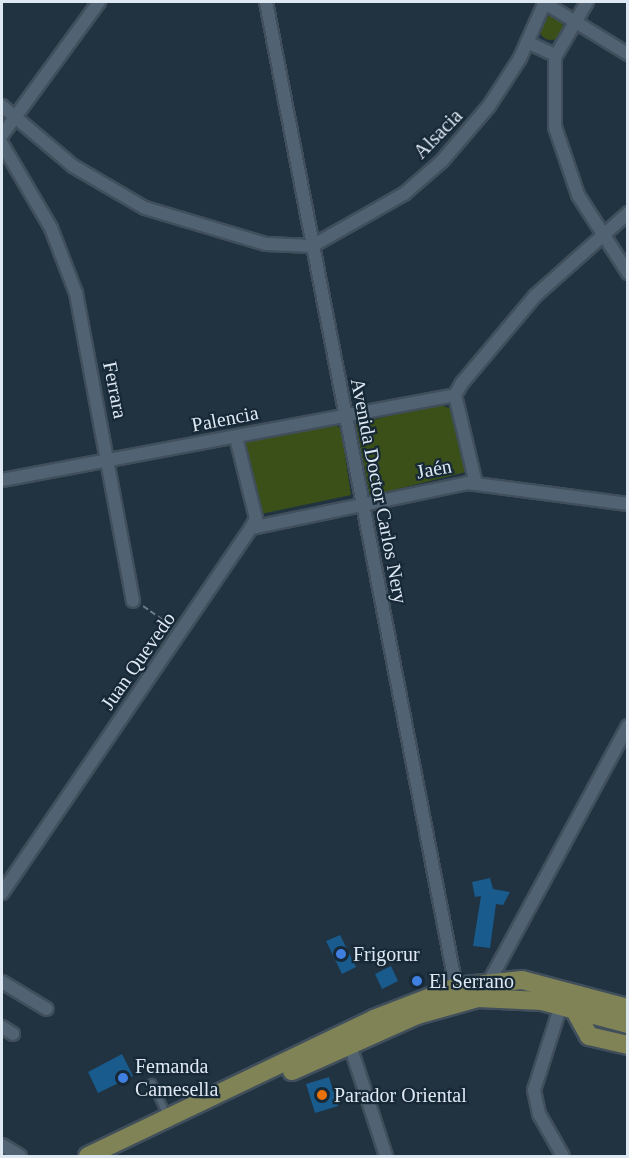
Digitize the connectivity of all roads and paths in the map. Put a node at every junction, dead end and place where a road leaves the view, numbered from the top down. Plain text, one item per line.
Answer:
1 (99, 2) edge
2 (266, 2) edge
3 (544, 2) edge
4 (587, 2) edge
5 (573, 20) junction
6 (527, 42) junction
7 (627, 54) edge
8 (555, 55) junction
9 (2, 106) edge
10 (13, 118) junction
11 (2, 135) edge
12 (2, 144) edge
13 (627, 213) edge
14 (602, 231) junction
15 (312, 246) junction
16 (627, 273) edge
17 (455, 395) junction
18 (344, 416) junction
19 (236, 437) junction
20 (109, 461) junction
21 (2, 480) edge
22 (476, 484) junction
23 (361, 504) junction
24 (627, 504) edge
25 (251, 528) junction
26 (133, 601) joint
27 (183, 630) junction
28 (627, 726) edge
29 (2, 893) edge
30 (490, 980) junction
31 (2, 982) edge
32 (456, 987) junction
33 (568, 1007) junction
34 (627, 1008) edge
35 (47, 1009) dead end
36 (627, 1024) edge
37 (2, 1027) edge
38 (13, 1034) dead end
39 (348, 1039) junction
40 (627, 1045) edge
41 (152, 1083) dead end
42 (170, 1120) junction
43 (2, 1145) edge
44 (20, 1156) edge
45 (91, 1156) edge
46 (386, 1156) edge
47 (563, 1156) edge

1 - 10 street
2 - 15 street, Avenida Doctor Carlos Nery
3 - 5 street
3 - 6 street, Alsacia
4 - 5 street
5 - 7 street
5 - 8 street
6 - 8 street
6 - 15 street, Alsacia
8 - 14 street
9 - 10 street
10 - 11 street
10 - 15 street
12 - 20 street, Ferrara
13 - 14 street
14 - 16 street
14 - 17 street
15 - 18 street, Avenida Doctor Carlos Nery
17 - 18 street, Palencia
17 - 22 street
18 - 19 street, Palencia
18 - 23 street, Avenida Doctor Carlos Nery
19 - 20 street, Palencia
19 - 25 street
20 - 21 street, Palencia
20 - 26 street, Ferrara
22 - 23 street, Jaén
22 - 24 street, Jaén
23 - 25 street, Jaén
23 - 32 street, Avenida Doctor Carlos Nery
25 - 27 street, Juan Quevedo
26 - 27 path
27 - 29 street, Juan Quevedo
28 - 30 street
30 - 32 main road
30 - 34 main road
31 - 35 street
32 - 39 main road
33 - 36 main road
33 - 39 main road
33 - 40 main road
33 - 47 street
37 - 38 street
39 - 42 main road
39 - 46 street
41 - 42 lane
42 - 45 main road
43 - 44 street

